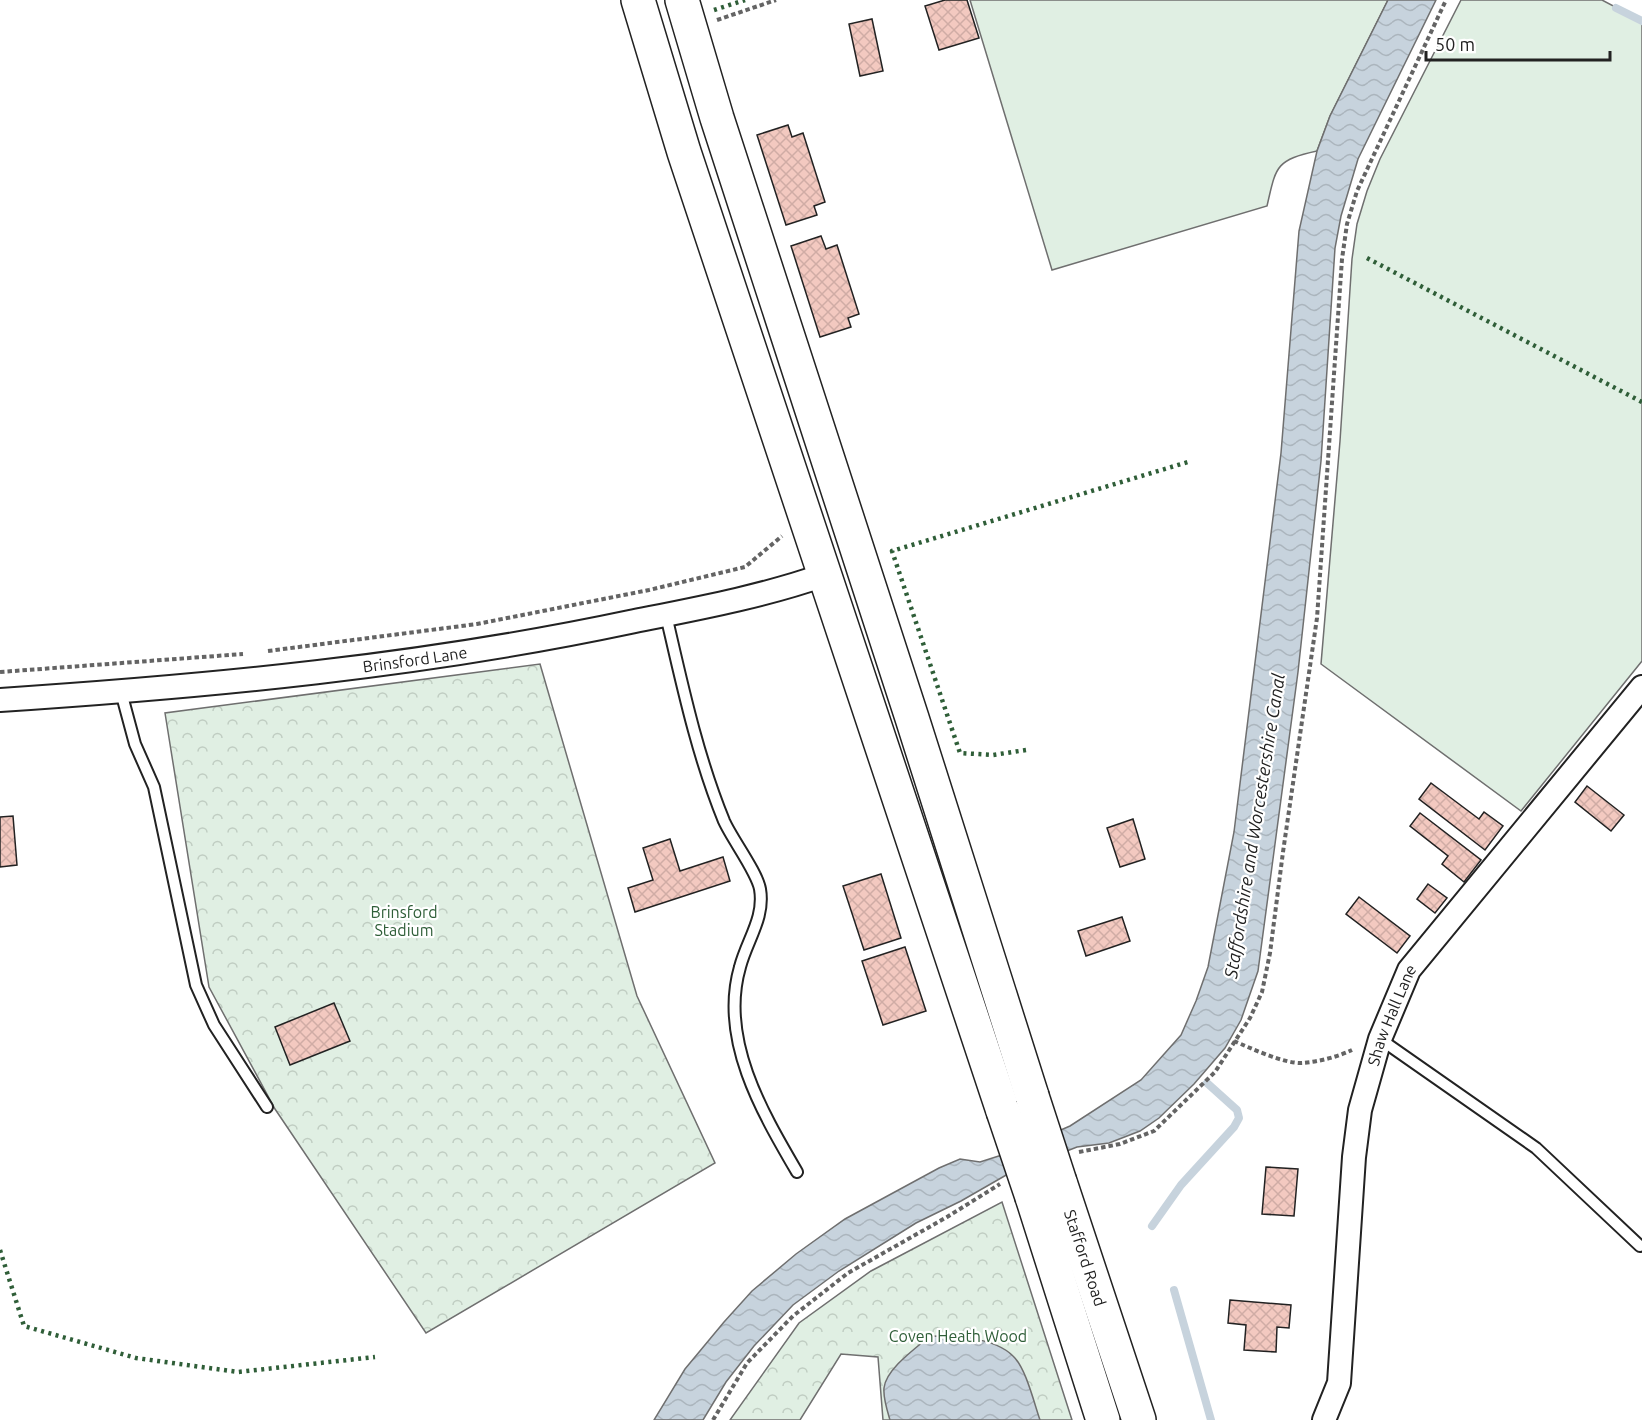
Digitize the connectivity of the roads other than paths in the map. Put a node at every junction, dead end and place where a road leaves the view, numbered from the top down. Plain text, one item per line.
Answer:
1 (638, 0) edge
2 (686, 14) edge
3 (824, 575) junction
4 (666, 615) junction
5 (1642, 687) edge
6 (121, 692) junction
7 (0, 700) edge
8 (1380, 1039) junction
9 (267, 1107) dead end
10 (797, 1172) dead end
11 (1640, 1246) dead end
12 (1103, 1420) edge
13 (1139, 1420) edge
14 (1324, 1420) edge

1 - 3 highway, Stafford Road
2 - 13 highway, Stafford Road, bridge
3 - 4 street, Brinsford Lane
3 - 12 highway, Stafford Road, bridge
4 - 6 street, Brinsford Lane
4 - 10 lane
5 - 8 street, Shaw Hall Lane
6 - 7 street, Brinsford Lane
6 - 9 lane
8 - 11 lane
8 - 14 street, Shaw Hall Lane

